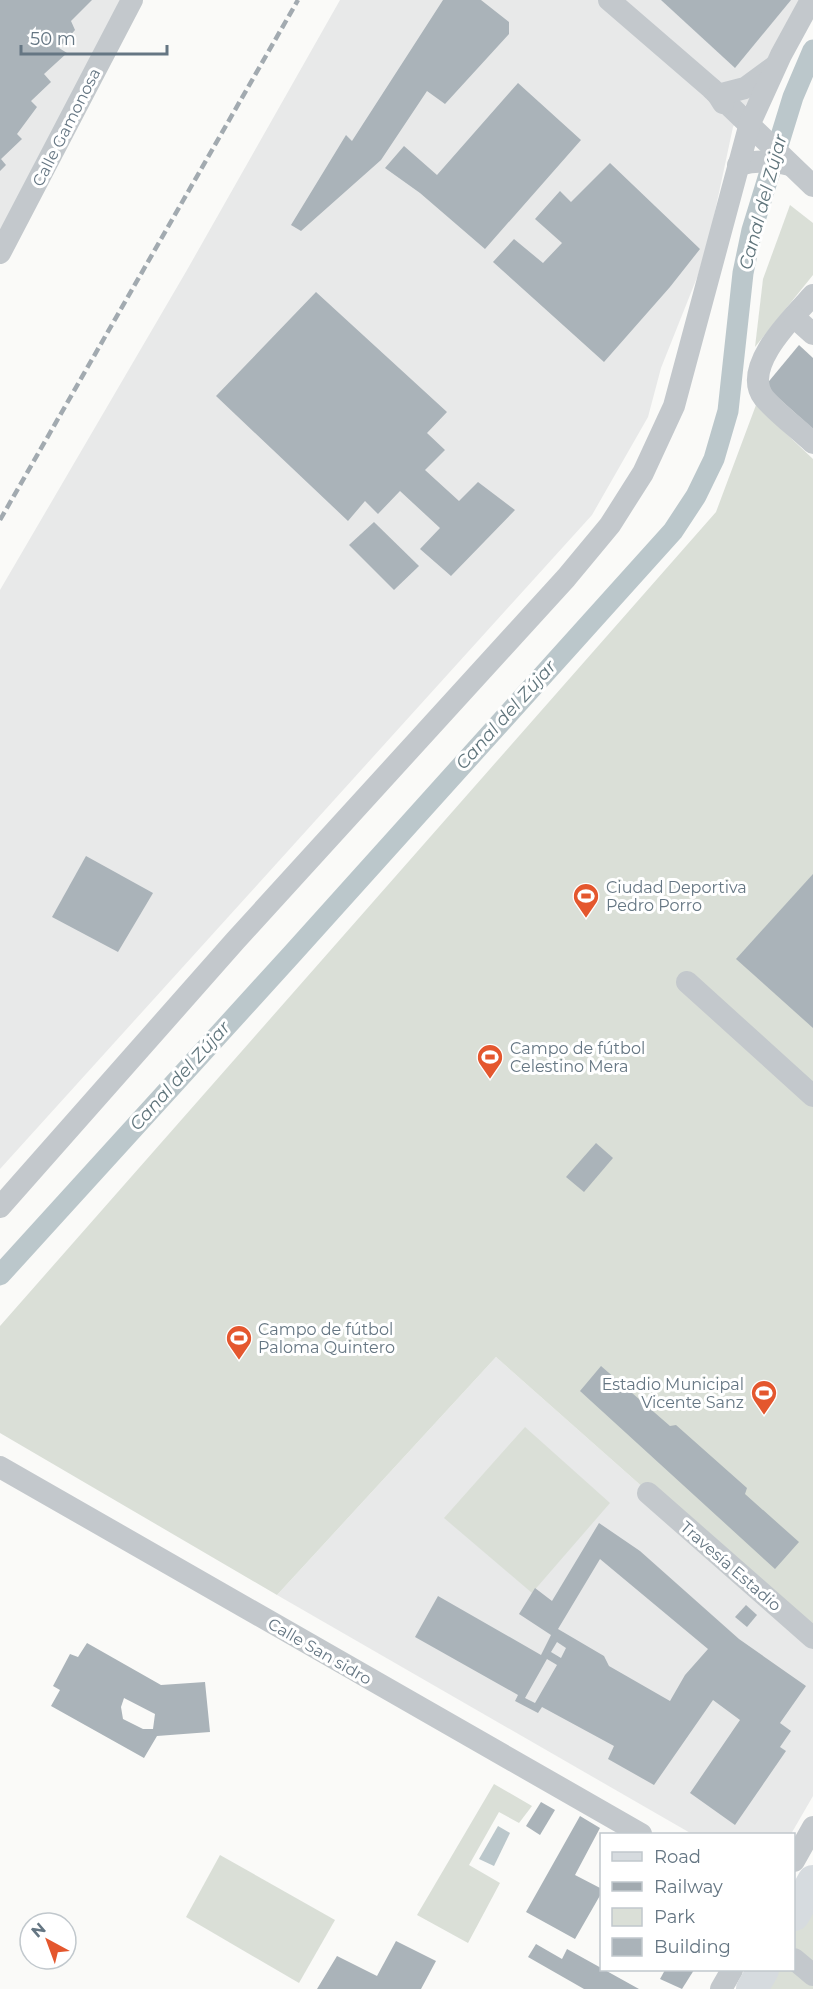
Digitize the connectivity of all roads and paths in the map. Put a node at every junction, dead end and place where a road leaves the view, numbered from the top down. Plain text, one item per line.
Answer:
1 (132, 0) edge
2 (609, 0) edge
3 (811, 0) edge
4 (776, 65) junction
5 (718, 94) junction
6 (750, 142) junction
7 (799, 173) edge
8 (0, 253) edge
9 (813, 295) edge
10 (794, 317) junction
11 (813, 334) edge
12 (813, 442) edge
13 (687, 982) dead end
14 (813, 1096) edge
15 (0, 1207) edge
16 (1, 1470) edge
17 (648, 1493) dead end
18 (813, 1638) edge
19 (813, 1827) edge
20 (639, 1833) edge
21 (795, 1859) edge
22 (813, 1881) edge
23 (795, 1913) edge
24 (795, 1960) edge
25 (731, 1971) edge
26 (762, 1971) edge
27 (813, 1975) edge
28 (721, 1989) edge
29 (752, 1989) edge

1 - 8 street, Calle Gamonosa
2 - 5 street
3 - 4 street
4 - 5 street
4 - 6 street
5 - 6 street
6 - 7 street
6 - 7 street
6 - 15 street
9 - 10 street
10 - 11 street
10 - 12 street
13 - 14 street
16 - 20 street, Calle San sidro
17 - 18 street, Travesía Estadio
19 - 21 street
22 - 23 main road
24 - 27 street
25 - 28 street
26 - 29 main road

